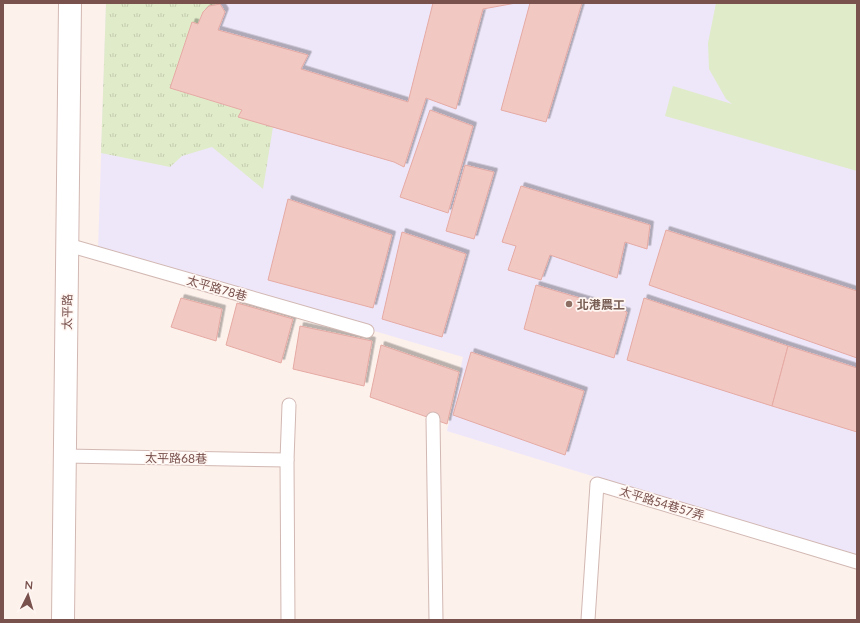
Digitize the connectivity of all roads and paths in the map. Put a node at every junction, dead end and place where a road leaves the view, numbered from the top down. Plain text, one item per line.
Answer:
1 (70, 3) edge
2 (68, 245) junction
3 (367, 331) dead end
4 (289, 405) dead end
5 (433, 419) dead end
6 (65, 456) junction
7 (287, 460) junction
8 (857, 562) edge
9 (63, 620) edge
10 (288, 620) edge
11 (436, 620) edge
12 (588, 620) edge

1 - 2 street, 太平路
2 - 3 lane, 太平路78巷
2 - 6 street, 太平路
4 - 7 lane
5 - 11 lane
6 - 7 lane, 太平路68巷
6 - 9 street, 太平路
7 - 10 lane
8 - 12 lane, 太平路54巷57弄

